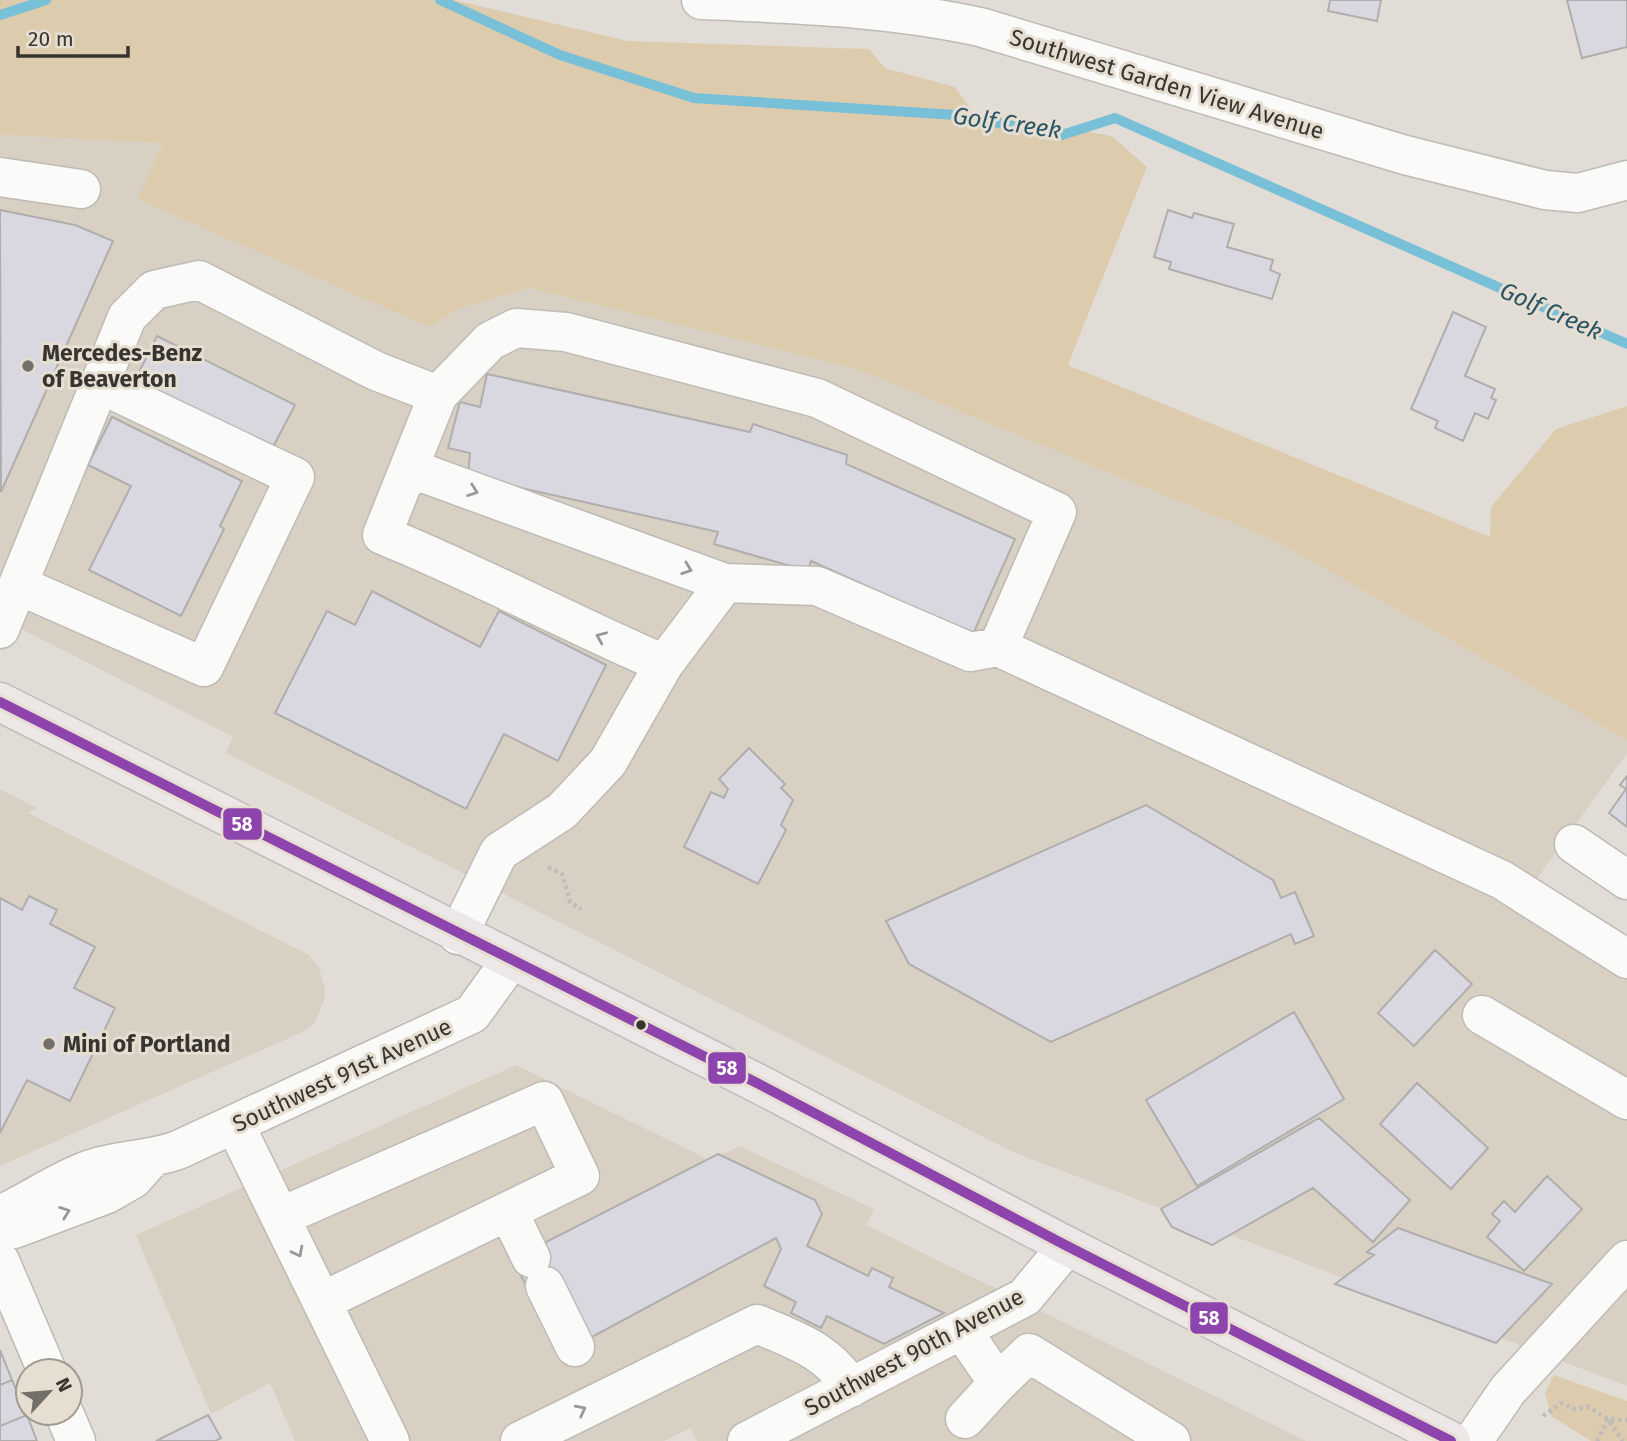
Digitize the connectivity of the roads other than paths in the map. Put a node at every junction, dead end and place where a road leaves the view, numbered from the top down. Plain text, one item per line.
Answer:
1 (701, 0) edge
2 (0, 177) edge
3 (1627, 180) edge
4 (81, 189) dead end
5 (100, 384) junction
6 (438, 395) junction
7 (409, 468) junction
8 (725, 583) junction
9 (18, 585) junction
10 (0, 629) edge
11 (998, 647) junction
12 (664, 664) junction
13 (0, 702) edge
14 (1574, 844) dead end
15 (1627, 880) edge
16 (458, 935) junction
17 (1627, 959) edge
18 (511, 960) junction
19 (1482, 1016) dead end
20 (1627, 1100) edge
21 (235, 1125) junction
22 (150, 1160) junction
23 (508, 1211) junction
24 (281, 1217) junction
25 (0, 1219) edge
26 (0, 1230) edge
27 (1068, 1246) junction
28 (1627, 1260) edge
29 (0, 1261) edge
30 (323, 1301) junction
31 (962, 1330) junction
32 (575, 1347) dead end
33 (41, 1357) edge
34 (998, 1384) junction
35 (850, 1388) junction
36 (965, 1419) dead end
37 (390, 1441) edge
38 (520, 1441) edge
39 (747, 1441) edge
40 (1171, 1441) edge
41 (1451, 1441) edge
42 (1473, 1441) edge

1 - 3 street, Southwest Garden View Avenue
2 - 4 street
5 - 6 street
5 - 9 street
5 - 9 street
6 - 7 street
6 - 11 street
7 -> 8 street
12 -> 7 street
8 - 11 street
8 - 12 street
9 - 10 street
11 - 17 street
12 - 16 street
13 - 16 main road
14 - 15 street
16 - 18 main road
18 - 21 street, Southwest 91st Avenue
18 - 27 main road
19 - 20 street
21 - 22 street, Southwest 91st Avenue
21 - 24 street
22 - 25 street, Southwest 91st Avenue
26 -> 22 street, Southwest 91st Avenue
23 - 24 street
23 - 30 street
23 - 32 street
24 -> 30 street
27 - 31 street, Southwest 90th Avenue
27 - 41 main road
28 - 42 street
29 - 33 street
30 - 37 street
31 - 34 street
31 - 35 street, Southwest 90th Avenue
34 - 36 street
34 - 40 street
38 -> 35 street
35 - 39 street, Southwest 90th Avenue

